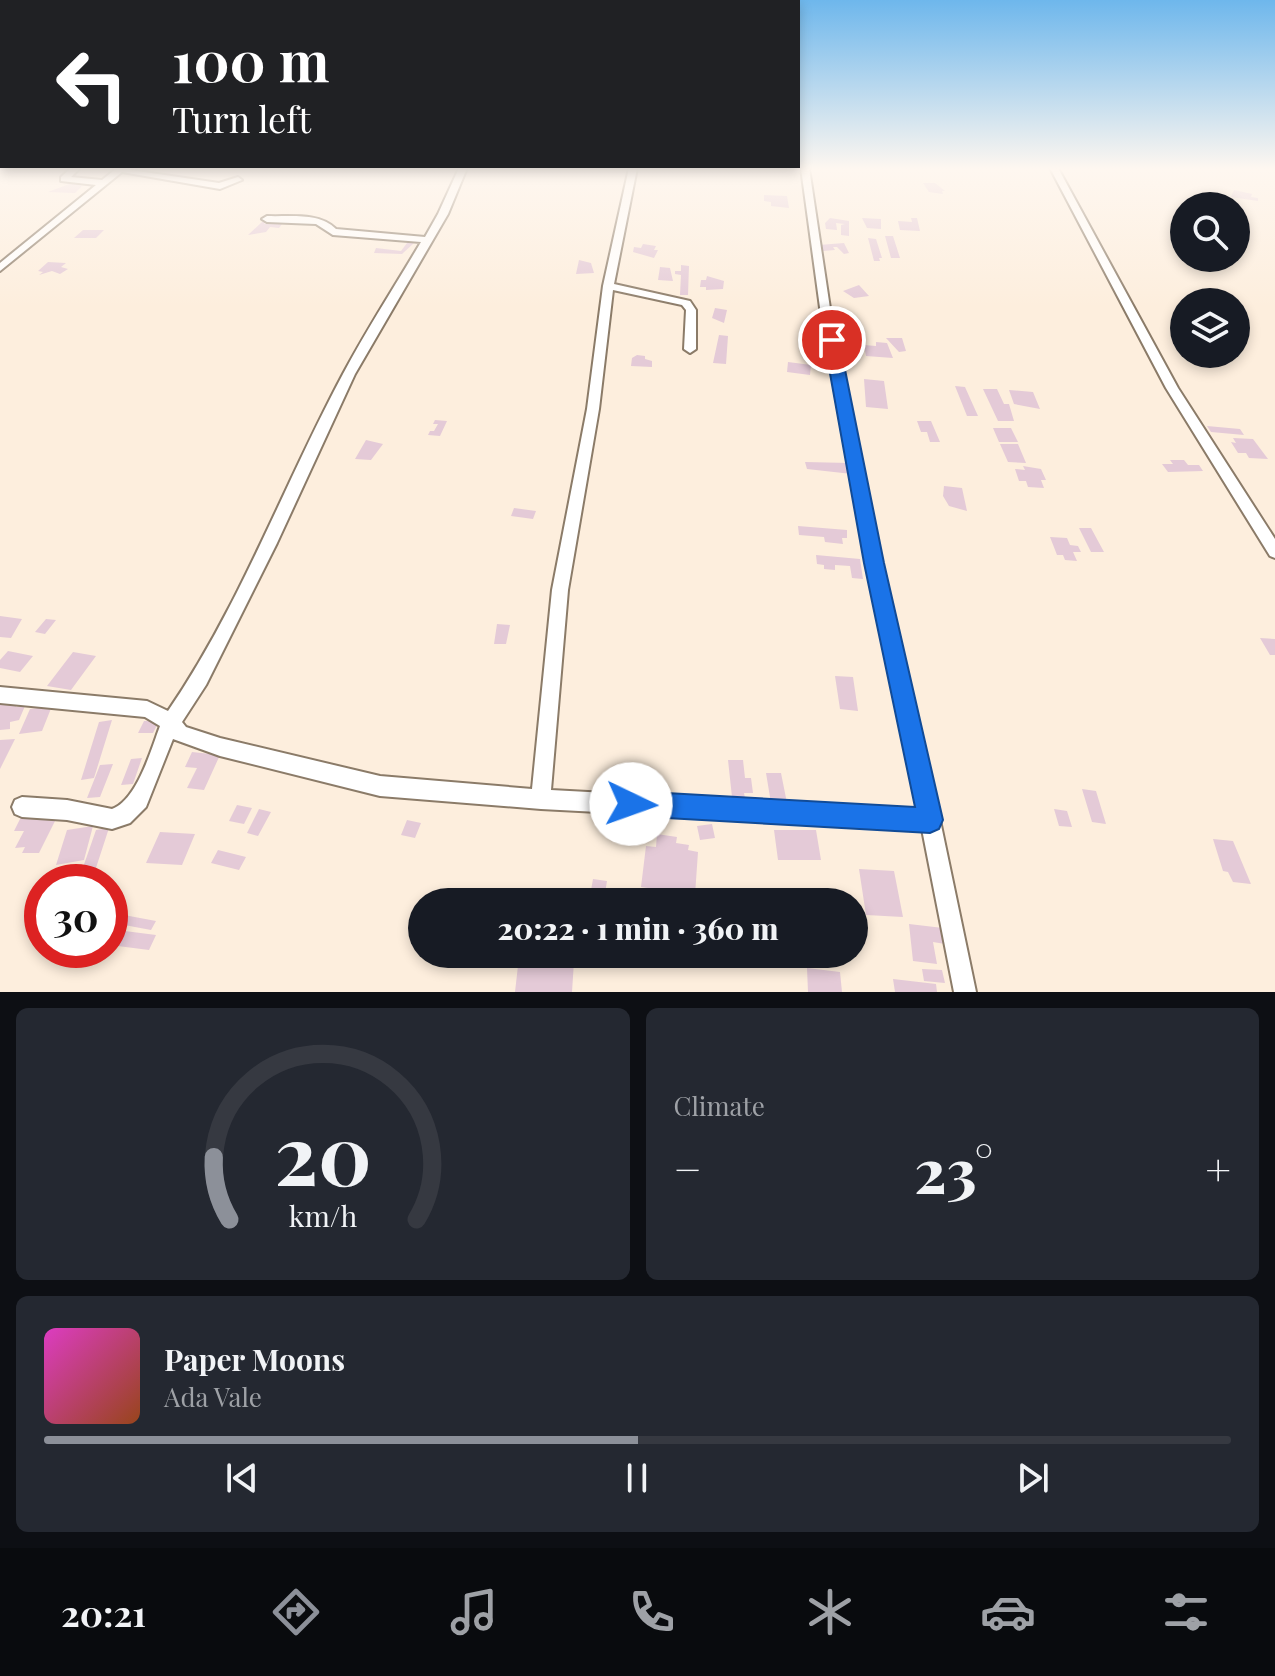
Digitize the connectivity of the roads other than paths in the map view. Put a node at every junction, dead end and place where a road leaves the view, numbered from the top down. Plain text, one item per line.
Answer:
1 (66, 214) edge
2 (443, 214) edge
3 (623, 214) edge
4 (812, 214) edge
5 (1079, 214) edge
6 (267, 219) dead end
7 (426, 240) junction
8 (0, 268) edge
9 (608, 286) junction
10 (690, 349) dead end
11 (1275, 552) edge
12 (0, 695) edge
13 (171, 722) junction
14 (541, 799) junction
15 (22, 807) dead end
16 (930, 820) junction
17 (965, 992) edge

1 - 8 street
2 - 7 street
3 - 9 street
4 - 16 street
5 - 11 street
6 - 7 street
7 - 13 street
9 - 10 street
9 - 14 street
12 - 13 street
13 - 14 street
13 - 15 street
14 - 16 street
16 - 17 street

